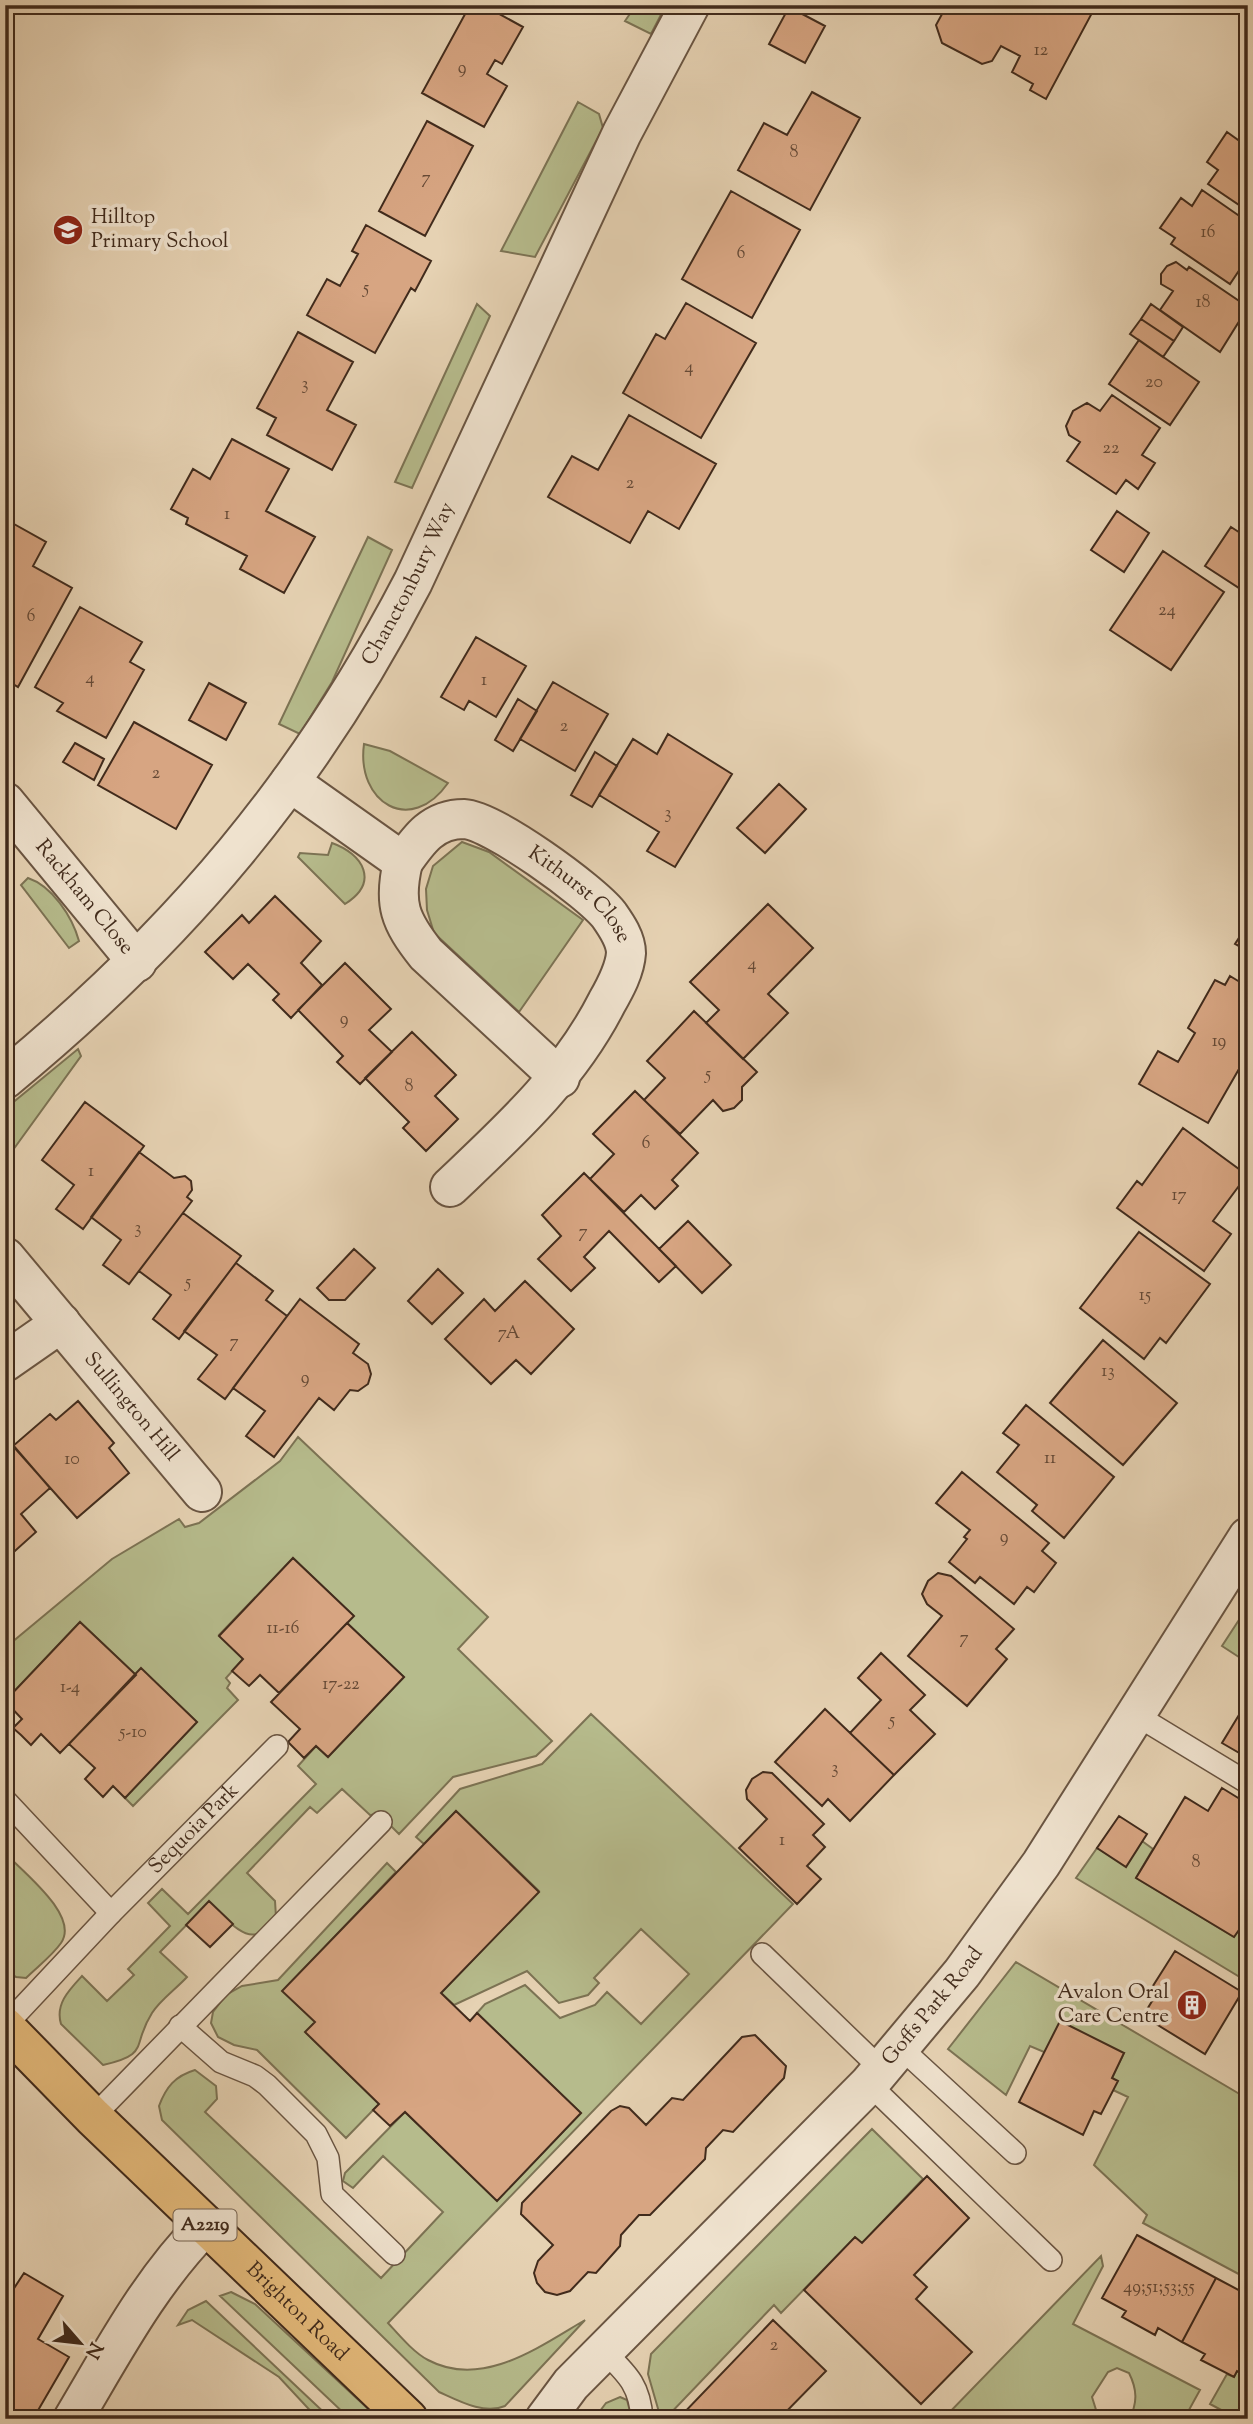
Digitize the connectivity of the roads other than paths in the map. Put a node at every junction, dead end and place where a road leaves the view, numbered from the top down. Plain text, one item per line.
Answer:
1 (690, 5) edge
2 (290, 782) junction
3 (5, 802) edge
4 (403, 862) junction
5 (137, 962) junction
6 (560, 1078) junction
7 (5, 1079) edge
8 (450, 1187) dead end
9 (5, 1257) edge
10 (61, 1323) junction
11 (5, 1362) edge
12 (202, 1492) dead end
13 (1248, 1537) edge
14 (1136, 1716) junction
15 (277, 1746) dead end
16 (1248, 1783) edge
17 (5, 1800) edge
18 (381, 1822) dead end
19 (111, 1913) junction
20 (762, 1954) dead end
21 (180, 2026) junction
22 (5, 2027) edge
23 (884, 2067) junction
24 (93, 2118) junction
25 (1015, 2153) dead end
26 (206, 2225) junction
27 (394, 2254) dead end
28 (1051, 2260) dead end
29 (604, 2351) junction
30 (73, 2419) edge
31 (408, 2419) edge
32 (545, 2419) edge
33 (642, 2419) edge

1 - 2 street, Chanctonbury Way
2 - 4 street
2 - 5 street, Chanctonbury Way
3 - 5 street, Rackham Close
4 - 6 street, Kithurst Close
4 - 6 street, Kithurst Close
5 - 7 street, Chanctonbury Way
6 - 8 street, Kithurst Close
9 - 10 street, Sullington Hill
10 - 11 street
10 - 12 street, Sullington Hill
13 - 14 street, Goffs Park Road
14 - 16 lane
14 - 23 street, Goffs Park Road
15 - 19 lane, Sequoia Park
17 - 19 lane
18 - 21 lane
19 - 22 lane, Sequoia Park
20 - 23 lane
21 - 24 lane
21 - 27 lane
22 - 24 main road, Brighton Road / A2219
23 - 25 lane
23 - 28 lane
23 - 29 street, Goffs Park Road
24 - 26 main road, Brighton Road / A2219
26 - 30 street
26 - 31 main road, Brighton Road / A2219
29 - 32 street, Goffs Park Road
29 - 33 lane

